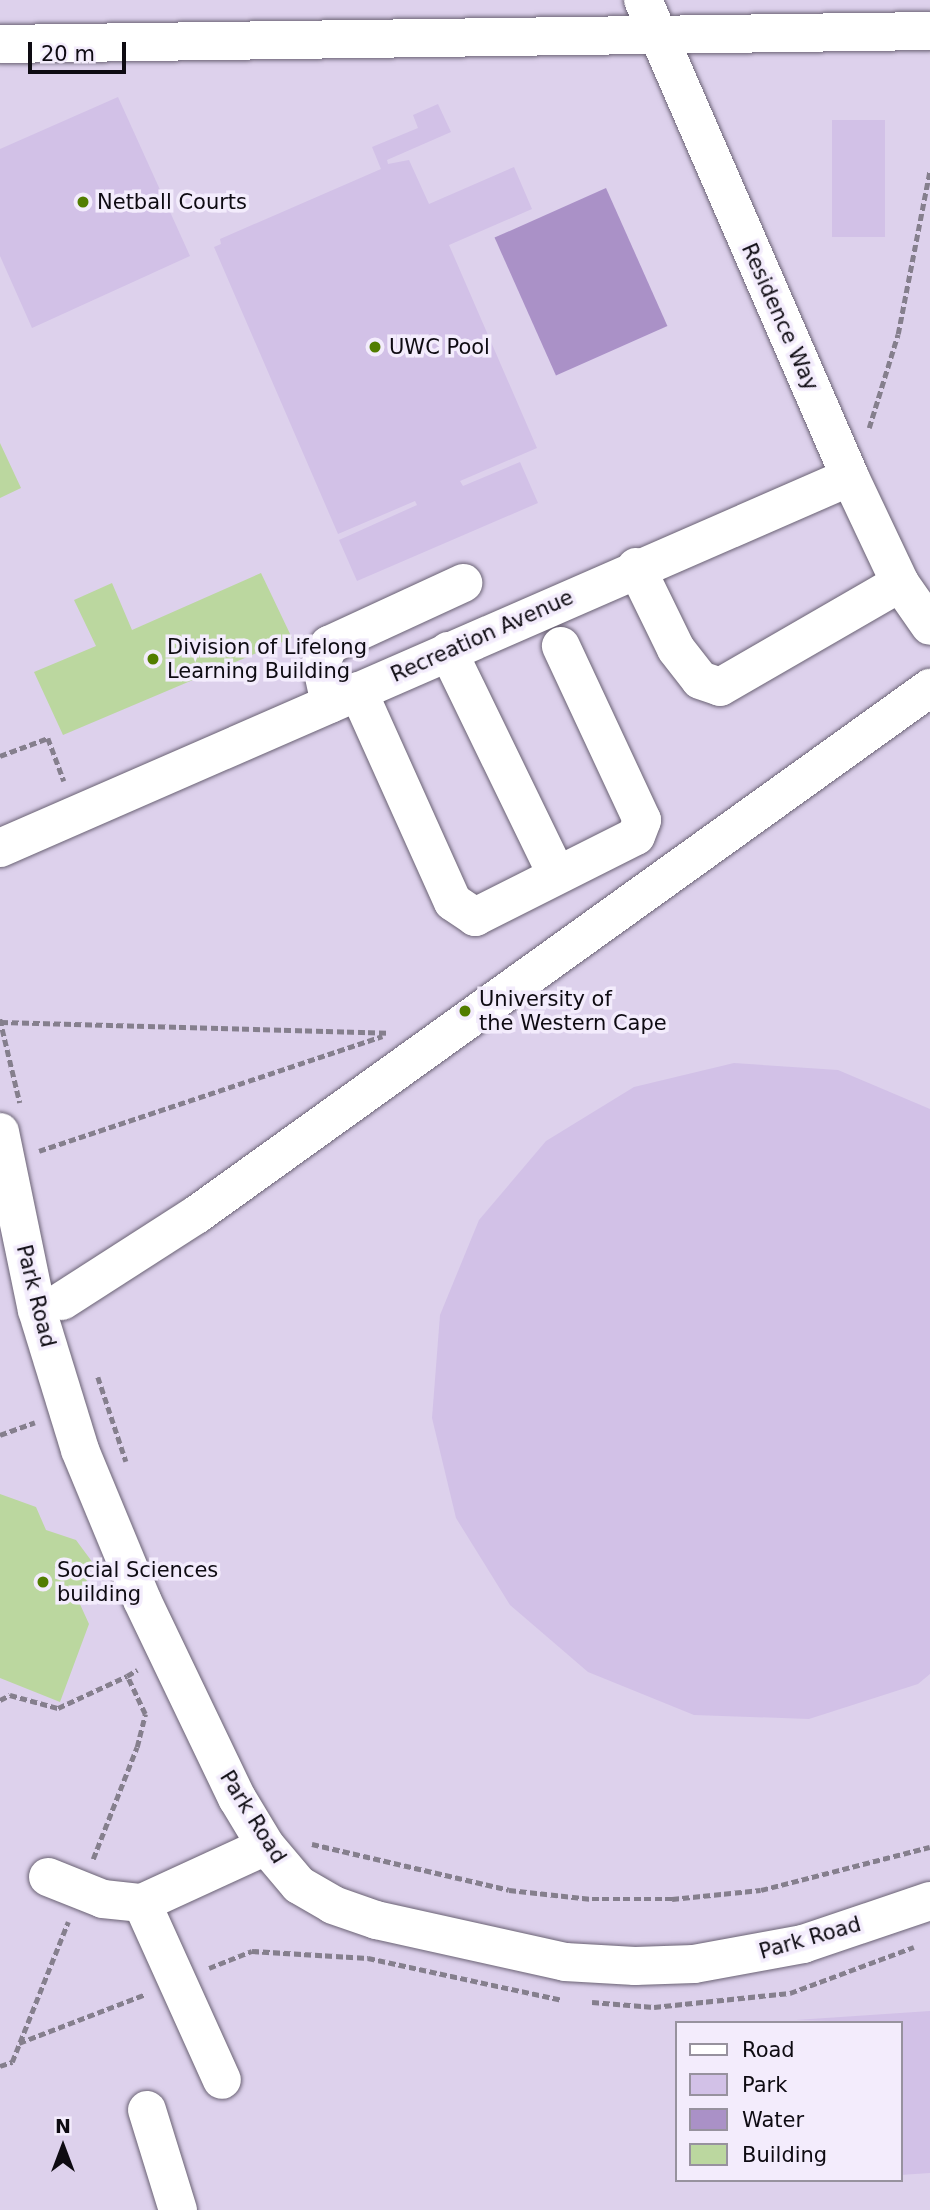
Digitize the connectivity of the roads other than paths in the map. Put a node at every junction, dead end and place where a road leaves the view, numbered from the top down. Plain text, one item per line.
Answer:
1 (643, 0) edge
2 (930, 31) edge
3 (657, 35) junction
4 (0, 44) edge
5 (850, 477) junction
6 (636, 567) junction
7 (463, 583) dead end
8 (900, 583) junction
9 (930, 626) edge
10 (561, 646) dead end
11 (448, 651) junction
12 (930, 688) edge
13 (344, 698) junction
14 (0, 848) edge
15 (558, 875) junction
16 (12, 1147) edge
17 (62, 1301) dead end
18 (284, 1844) junction
19 (65, 1883) road end
20 (930, 1901) edge
21 (142, 1903) junction
22 (222, 2080) dead end
23 (147, 2110) dead end
24 (178, 2210) edge

1 - 3 street, Residence Way
2 - 3 street
3 - 4 street
3 - 5 street, Residence Way
5 - 6 street, Recreation Avenue
5 - 8 street, Residence Way
6 - 8 street
6 - 11 street, Recreation Avenue
7 - 13 street
8 - 9 street, Residence Way
10 - 15 street
11 - 13 street, Recreation Avenue
11 - 15 street
12 - 17 street
13 - 14 street, Recreation Avenue
13 - 15 street
16 - 18 street, Park Road
18 - 20 street, Park Road
18 - 21 street
19 - 21 street
21 - 22 street
23 - 24 street

